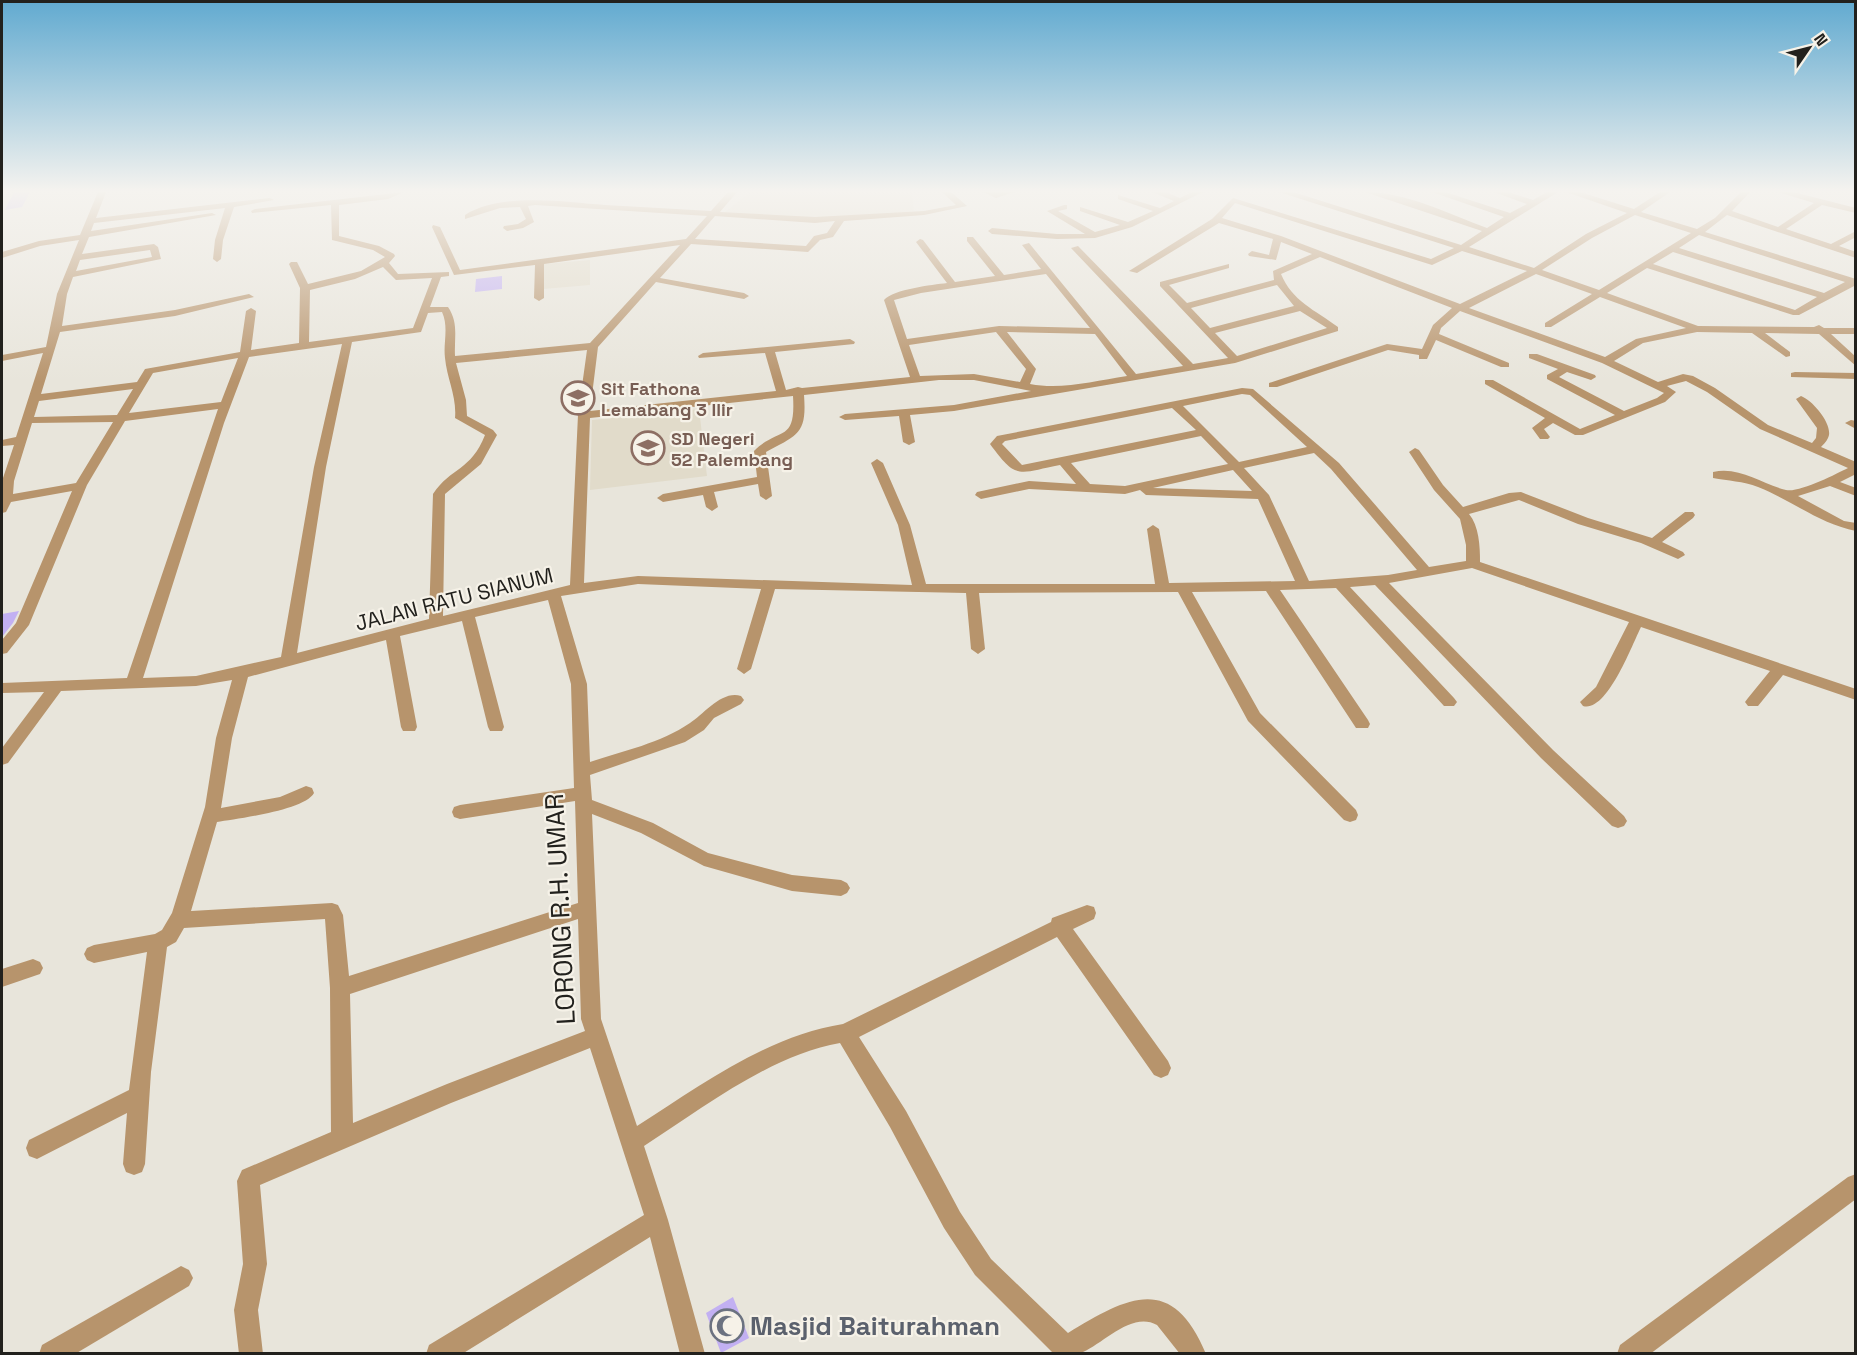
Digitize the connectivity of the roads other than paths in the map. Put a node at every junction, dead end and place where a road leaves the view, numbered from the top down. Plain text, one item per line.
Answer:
1 (96, 255) edge
2 (156, 255) edge
3 (217, 255) edge
4 (390, 255) edge
5 (449, 255) edge
6 (590, 255) edge
7 (675, 255) edge
8 (930, 255) edge
9 (983, 255) edge
10 (1035, 255) edge
11 (1082, 255) edge
12 (1159, 255) edge
13 (1258, 255) edge
14 (1274, 255) edge
15 (1317, 255) edge
16 (1323, 255) edge
17 (1411, 255) edge
18 (1448, 255) edge
19 (1485, 255) edge
20 (1560, 255) edge
21 (1663, 255) edge
22 (1694, 255) edge
23 (1772, 255) edge
24 (76, 258) joint
25 (217, 259) dead end
26 (540, 262) junction
27 (384, 263) junction
28 (294, 264) dead end
29 (1647, 265) junction
30 (1226, 266) dead end
31 (1048, 271) junction
32 (1134, 271) dead end
33 (1535, 271) junction
34 (457, 273) junction
35 (438, 274) junction
36 (69, 275) junction
37 (1001, 278) junction
38 (653, 279) junction
39 (1279, 282) junction
40 (1854, 282) edge
41 (952, 284) junction
42 (305, 288) junction
43 (1598, 292) junction
44 (744, 296) dead end
45 (249, 297) dead end
46 (1827, 297) junction
47 (539, 298) dead end
48 (1184, 307) junction
49 (1461, 307) junction
50 (1299, 308) junction
51 (251, 311) dead end
52 (423, 311) junction
53 (1796, 313) junction
54 (1548, 325) dead end
55 (1752, 328) junction
56 (999, 329) junction
57 (1697, 329) junction
58 (56, 330) junction
59 (1821, 330) junction
60 (1098, 331) junction
61 (1856, 331) edge
62 (1208, 333) junction
63 (1433, 335) junction
64 (347, 341) junction
65 (850, 342) dead end
66 (903, 343) junction
67 (304, 346) junction
68 (592, 346) junction
69 (50, 349) junction
70 (770, 351) junction
71 (245, 354) junction
72 (1785, 354) dead end
73 (1533, 356) dead end
74 (703, 357) dead end
75 (2, 358) edge
76 (450, 360) junction
77 (1234, 360) junction
78 (1606, 361) junction
79 (1856, 363) edge
80 (1505, 365) dead end
81 (1189, 366) junction
82 (1567, 368) junction
83 (1795, 375) dead end
84 (1856, 376) edge
85 (1133, 377) junction
86 (1591, 377) dead end
87 (916, 379) junction
88 (1489, 382) dead end
89 (140, 385) junction
90 (1024, 385) junction
91 (1273, 385) dead end
92 (1660, 385) junction
93 (798, 390) junction
94 (1049, 391) junction
95 (782, 394) junction
96 (35, 398) junction
97 (1801, 399) dead end
98 (1173, 403) junction
99 (225, 405) junction
100 (904, 413) junction
101 (584, 414) junction
102 (1622, 414) junction
103 (121, 417) junction
104 (845, 417) dead end
105 (1553, 418) junction
106 (28, 420) junction
107 (1204, 432) junction
108 (1544, 437) dead end
109 (22, 440) junction
110 (909, 442) dead end
111 (2, 443) edge
112 (1316, 448) junction
113 (1813, 450) junction
114 (1415, 452) dead end
115 (1062, 460) junction
116 (877, 463) dead end
117 (1236, 465) junction
118 (1856, 468) edge
119 (1019, 469) junction
120 (1717, 475) dead end
121 (764, 480) junction
122 (5, 481) edge
123 (1830, 482) junction
124 (1029, 485) junction
125 (80, 486) junction
126 (1086, 488) junction
127 (1125, 490) junction
128 (708, 492) junction
129 (1856, 492) edge
130 (981, 495) dead end
131 (1263, 495) junction
132 (765, 496) dead end
133 (1785, 496) junction
134 (663, 498) dead end
135 (4, 504) edge
136 (712, 507) dead end
137 (1461, 512) junction
138 (1689, 515) dead end
139 (1856, 528) edge
140 (1153, 529) dead end
141 (1856, 536) edge
142 (1653, 543) junction
143 (1678, 555) dead end
144 (1473, 564) junction
145 (1426, 572) junction
146 (1378, 580) junction
147 (1339, 583) junction
148 (1269, 585) junction
149 (1304, 585) junction
150 (769, 586) junction
151 (577, 588) junction
152 (920, 588) junction
153 (972, 588) junction
154 (1163, 588) junction
155 (1183, 588) junction
156 (553, 594) junction
157 (467, 614) junction
158 (436, 621) junction
159 (1637, 621) junction
160 (392, 634) junction
161 (2, 648) edge
162 (978, 650) dead end
163 (288, 661) junction
164 (744, 669) dead end
165 (1779, 670) junction
166 (240, 673) junction
167 (133, 684) junction
168 (56, 687) junction
169 (2, 688) edge
170 (1856, 695) edge
171 (736, 700) dead end
172 (1449, 702) dead end
173 (1588, 702) dead end
174 (1753, 702) dead end
175 (1362, 724) dead end
176 (409, 727) dead end
177 (495, 727) dead end
178 (2, 759) edge
179 (581, 772) junction
180 (306, 793) dead end
181 (582, 799) junction
182 (460, 812) dead end
183 (1350, 815) dead end
184 (210, 817) junction
185 (1617, 821) dead end
186 (841, 888) dead end
187 (586, 908) junction
188 (1087, 913) dead end
189 (178, 920) junction
190 (1059, 924) junction
191 (158, 942) junction
192 (94, 954) dead end
193 (33, 968) dead end
194 (2, 978) edge
195 (339, 988) junction
196 (844, 1033) junction
197 (596, 1036) junction
198 (1161, 1068) dead end
199 (139, 1096) junction
200 (342, 1138) junction
201 (632, 1142) junction
202 (37, 1148) dead end
203 (135, 1164) dead end
204 (1856, 1185) edge
205 (657, 1220) junction
206 (181, 1278) dead end
207 (51, 1353) edge
208 (251, 1353) edge
209 (438, 1353) edge
210 (693, 1353) edge
211 (1194, 1353) edge
212 (1629, 1353) edge

1 - 24 street
2 - 36 street
3 - 25 street
4 - 27 street
5 - 34 street
6 - 26 street
7 - 38 street
8 - 41 street
9 - 37 street
10 - 31 street
11 - 81 street
12 - 32 street
13 - 14 street
15 - 39 street
16 - 49 street
17 - 18 street
19 - 33 street
20 - 33 street
21 - 29 street
22 - 46 street
23 - 40 street
24 - 36 street
26 - 34 street
26 - 47 street
27 - 35 street
27 - 42 street
28 - 42 street
29 - 43 street
29 - 53 street
30 - 48 street
31 - 37 street
31 - 60 street
33 - 43 street
33 - 49 street
34 - 35 street
35 - 52 street
36 - 58 street
37 - 41 street
38 - 44 street
38 - 68 street
39 - 48 street
39 - 50 street
40 - 46 street
41 - 66 street
42 - 67 street
43 - 54 street
43 - 57 street
45 - 58 street
46 - 53 street
48 - 62 street
49 - 63 street
49 - 78 street
50 - 62 street
50 - 77 street
51 - 71 street
52 - 64 street
52 - 76 street
53 - 59 street
55 - 57 street
55 - 59 street
55 - 72 street
56 - 60 street
56 - 66 street
56 - 90 street
57 - 78 street
58 - 69 street
59 - 61 street
59 - 79 street
60 - 85 street
62 - 77 street
63 - 80 street
63 - 91 street
64 - 67 street
64 - 163 street
65 - 70 street
66 - 87 street
67 - 71 street
68 - 76 street
68 - 101 street, JALAN RATU SIANUM
69 - 75 street
69 - 96 street
70 - 74 street
70 - 95 street
71 - 89 street
71 - 99 street
73 - 82 street
76 - 158 street
77 - 81 street
78 - 92 street
81 - 85 street
82 - 86 street
82 - 102 street
83 - 84 street
85 - 94 street
87 - 90 street
87 - 93 street
88 - 105 street
89 - 96 street
89 - 103 street
90 - 94 street
92 - 102 street
92 - 113 street
93 - 95 street
93 - 121 street
94 - 100 street
95 - 101 street
96 - 106 street
97 - 113 street
98 - 107 street
98 - 112 street
98 - 119 street
99 - 103 street
99 - 167 street
100 - 104 street
100 - 110 street
101 - 151 street, JALAN RATU SIANUM
102 - 105 street
103 - 106 street
103 - 125 street
105 - 108 street
106 - 109 street
107 - 115 street
107 - 117 street
109 - 111 street
109 - 122 street
112 - 117 street
112 - 145 street
113 - 118 street
114 - 137 street
115 - 119 street
115 - 126 street
116 - 152 street
117 - 127 street
117 - 131 street
118 - 123 street
119 - 124 street
120 - 133 street
121 - 128 street
121 - 132 street
122 - 135 street
123 - 129 street
123 - 133 street
124 - 126 street
124 - 130 street
125 - 135 street
125 - 161 street
126 - 127 street
127 - 131 street
128 - 134 street
128 - 136 street
131 - 149 street
133 - 139 street
137 - 142 street
137 - 144 street
138 - 142 street
139 - 141 street
140 - 154 street
142 - 143 street
144 - 145 street
144 - 159 street
145 - 146 street
146 - 147 street
146 - 185 street
147 - 149 street
147 - 172 street
148 - 149 street
148 - 155 street
148 - 175 street
150 - 151 street
150 - 152 street
150 - 164 street
151 - 156 street, JALAN RATU SIANUM
152 - 153 street
153 - 154 street
153 - 162 street
154 - 155 street
155 - 183 street
156 - 157 street, JALAN RATU SIANUM
156 - 179 street, LORONG R.H. UMAR
157 - 158 street, JALAN RATU SIANUM
157 - 177 street
158 - 160 street, JALAN RATU SIANUM
159 - 165 street
159 - 173 street
160 - 163 street, JALAN RATU SIANUM
160 - 176 street
163 - 166 street, JALAN RATU SIANUM
165 - 170 street
165 - 174 street
166 - 167 street, JALAN RATU SIANUM
166 - 184 street
167 - 168 street, JALAN RATU SIANUM
168 - 169 street, JALAN RATU SIANUM
168 - 178 street
171 - 179 street
179 - 181 street, LORONG R.H. UMAR
180 - 184 street
181 - 182 street
181 - 186 street
181 - 187 street, LORONG R.H. UMAR
184 - 189 street
187 - 195 street
187 - 197 street, LORONG R.H. UMAR
188 - 190 street
189 - 191 street
189 - 195 street
190 - 196 street
190 - 198 street
191 - 192 street
191 - 199 street
193 - 194 street
195 - 200 street
196 - 201 street
196 - 211 street
197 - 200 street
197 - 201 street, LORONG R.H. UMAR
199 - 202 street
199 - 203 street
200 - 208 street
201 - 205 street, LORONG R.H. UMAR
204 - 212 street
205 - 209 street
205 - 210 street, LORONG R.H. UMAR
206 - 207 street

